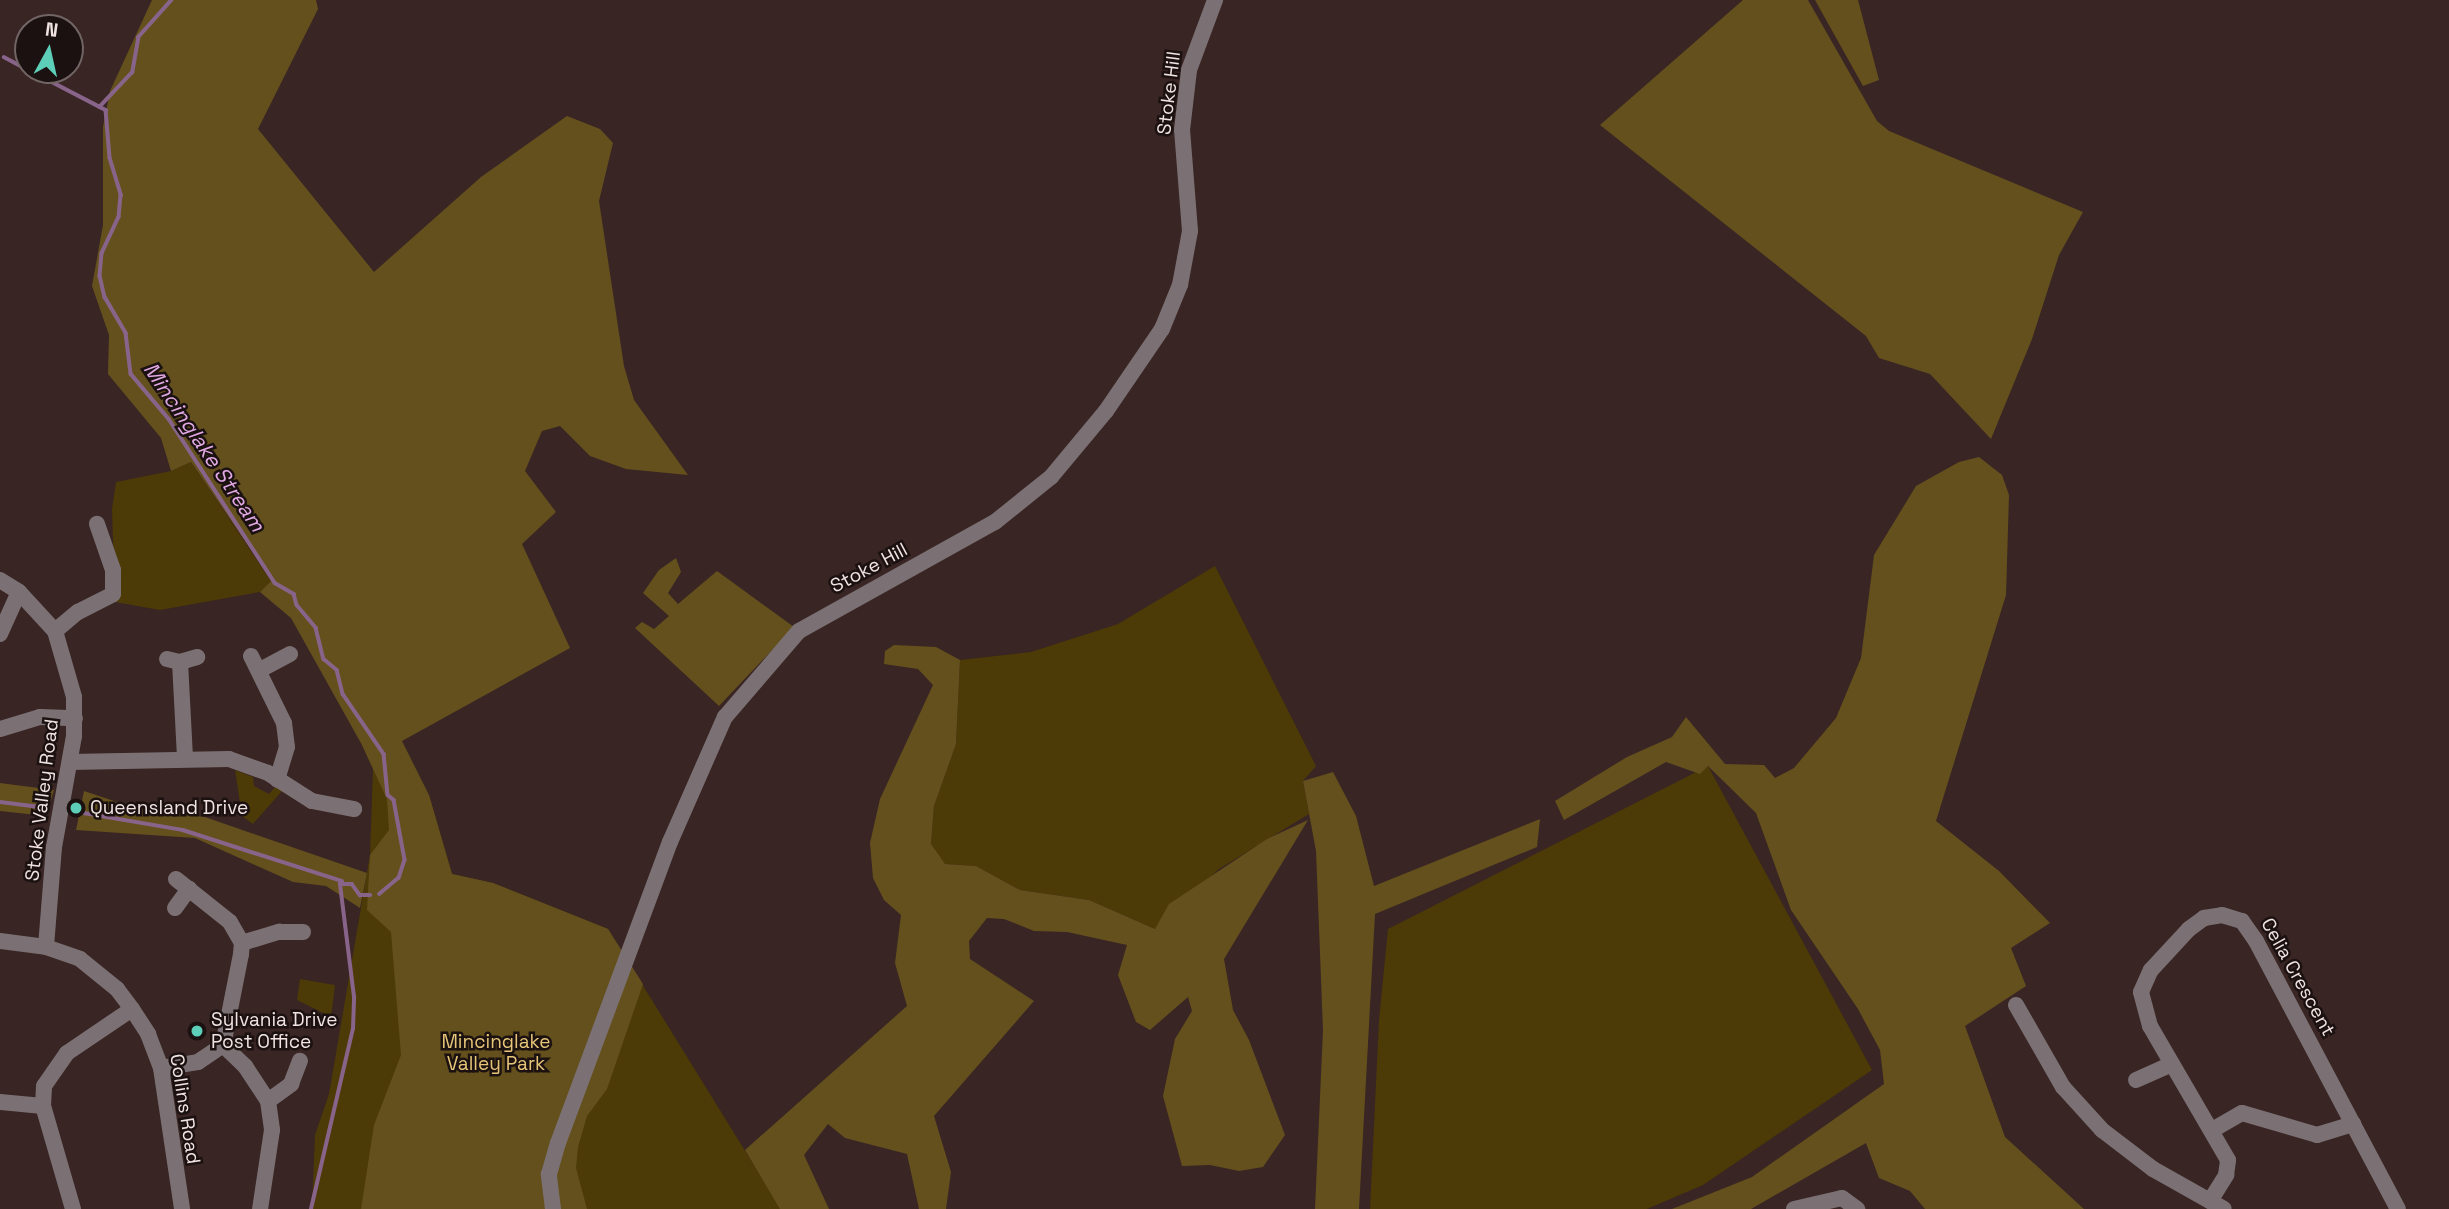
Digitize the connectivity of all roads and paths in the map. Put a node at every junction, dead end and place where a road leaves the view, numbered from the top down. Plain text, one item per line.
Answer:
1 (1215, 0) edge
2 (97, 524) dead end
3 (0, 580) edge
4 (19, 592) junction
5 (55, 631) junction
6 (0, 634) edge
7 (290, 654) dead end
8 (251, 656) dead end
9 (197, 657) dead end
10 (260, 670) junction
11 (75, 718) junction
12 (0, 729) edge
13 (185, 757) junction
14 (70, 762) junction
15 (277, 779) junction
16 (354, 808) dead end
17 (175, 908) dead end
18 (297, 937) dead end
19 (0, 941) edge
20 (242, 943) junction
21 (46, 947) junction
22 (2016, 1005) dead end
23 (132, 1009) junction
24 (223, 1045) junction
25 (300, 1061) dead end
26 (2172, 1064) junction
27 (161, 1068) junction
28 (2136, 1080) dead end
29 (268, 1101) junction
30 (0, 1102) edge
31 (43, 1107) junction
32 (2353, 1125) junction
33 (2214, 1129) junction
34 (2217, 1205) edge
35 (73, 1209) edge
36 (182, 1209) edge
37 (260, 1209) edge
38 (553, 1209) edge
39 (1794, 1209) edge
40 (1857, 1209) edge
41 (2398, 1209) edge

1 - 38 street, Stoke Hill
2 - 5 street
3 - 4 street, Stoke Valley Road
4 - 5 street, Stoke Valley Road
4 - 6 street
5 - 11 street, Stoke Valley Road
7 - 10 street
8 - 10 street
9 - 13 street
10 - 15 street
11 - 12 street
11 - 14 street, Stoke Valley Road
13 - 14 street
13 - 15 street
14 - 21 street, Stoke Valley Road
15 - 16 street
17 - 20 street
18 - 20 street
19 - 21 street, Collins Road
20 - 24 street
21 - 23 street, Collins Road
22 - 34 street
23 - 27 street, Collins Road
23 - 31 street
24 - 27 street
24 - 29 street
25 - 29 street
26 - 28 street
26 - 32 street, Celia Crescent
26 - 33 street, Celia Crescent
27 - 36 street, Collins Road
29 - 37 street
30 - 31 street
31 - 35 street
32 - 33 street
32 - 41 street, Celia Crescent
33 - 34 street, Celia Crescent
39 - 40 street

